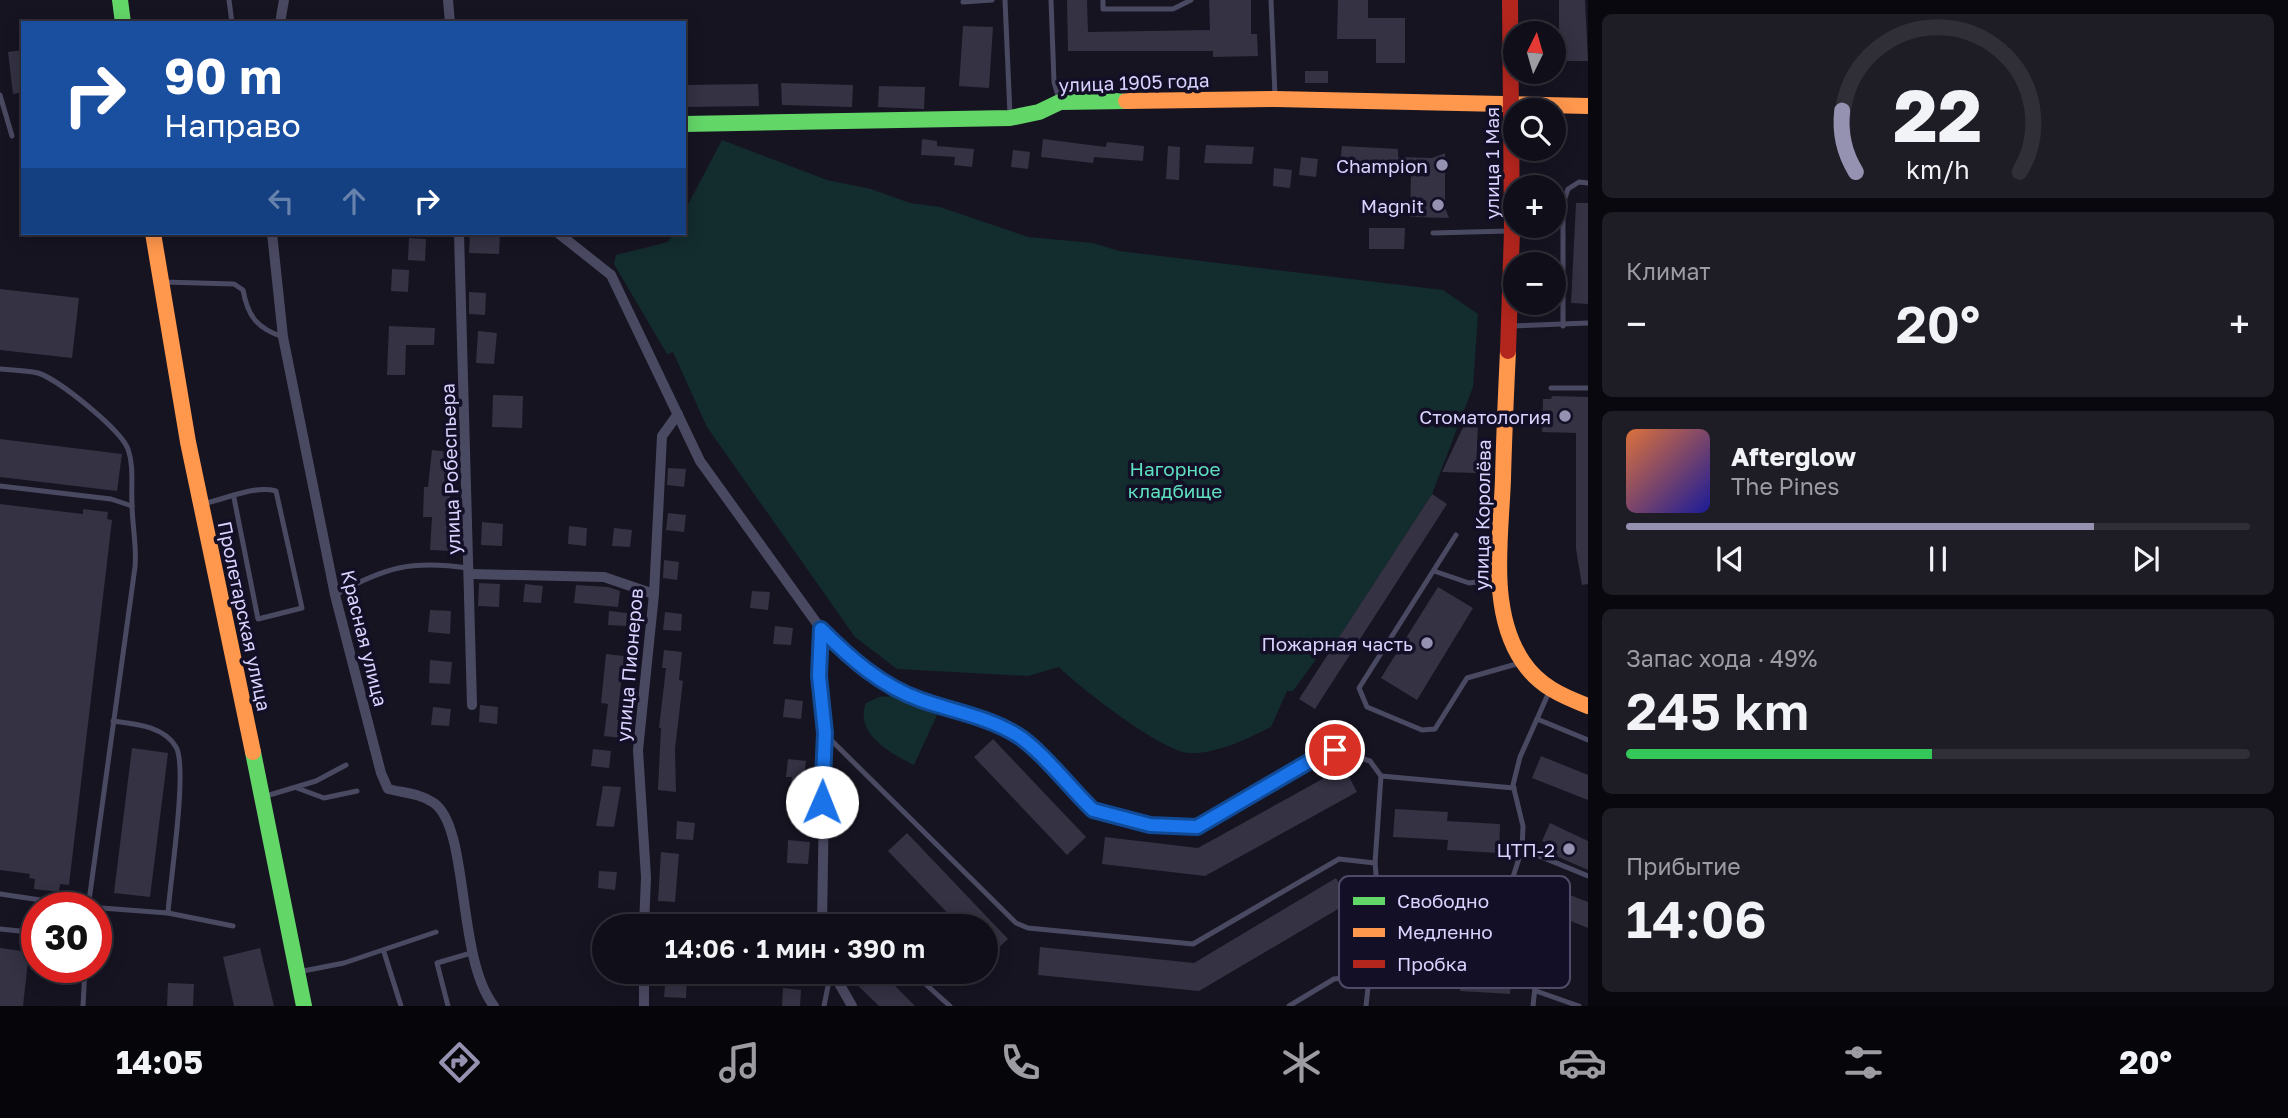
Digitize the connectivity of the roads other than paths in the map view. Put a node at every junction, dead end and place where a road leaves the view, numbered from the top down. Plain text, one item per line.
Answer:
1 (120, 0) edge
2 (229, 0) edge
3 (284, 0) edge
4 (448, 0) edge
5 (992, 0) edge
6 (1005, 0) edge
7 (1051, 0) edge
8 (1103, 0) edge
9 (1191, 0) edge
10 (1271, 0) edge
11 (1510, 0) edge
12 (963, 2) dead end
13 (123, 21) edge
14 (232, 21) edge
15 (280, 21) edge
16 (450, 21) edge
17 (0, 95) edge
18 (1512, 98) edge
19 (1275, 99) junction
20 (1060, 102) junction
21 (1503, 103) edge
22 (1566, 105) edge
23 (1588, 106) edge
24 (1010, 118) junction
25 (686, 124) edge
26 (12, 136) dead end
27 (1588, 183) edge
28 (1503, 231) edge
29 (1433, 233) dead end
30 (153, 235) edge
31 (272, 235) edge
32 (459, 235) edge
33 (561, 235) edge
34 (1511, 238) edge
35 (159, 282) junction
36 (1588, 323) edge
37 (1509, 326) junction
38 (1563, 326) junction
39 (283, 337) junction
40 (0, 369) edge
41 (1551, 388) dead end
42 (1588, 388) edge
43 (678, 414) junction
44 (0, 486) edge
45 (234, 498) junction
46 (200, 504) junction
47 (132, 506) junction
48 (1456, 535) dead end
49 (471, 571) junction
50 (1434, 571) junction
51 (1499, 579) junction
52 (654, 594) junction
53 (335, 595) junction
54 (821, 629) junction
55 (1523, 661) junction
56 (1551, 690) junction
57 (472, 705) dead end
58 (1588, 706) edge
59 (1537, 719) junction
60 (113, 721) junction
61 (825, 733) junction
62 (1588, 740) edge
63 (346, 765) dead end
64 (1381, 776) junction
65 (297, 788) junction
66 (1514, 788) junction
67 (357, 792) dead end
68 (263, 797) junction
69 (1522, 849) junction
70 (1375, 863) junction
71 (1376, 876) edge
72 (1513, 876) edge
73 (1588, 876) edge
74 (90, 892) edge
75 (0, 894) edge
76 (21, 897) edge
77 (112, 910) edge
78 (168, 913) junction
79 (645, 914) edge
80 (821, 914) edge
81 (233, 926) dead end
82 (0, 929) edge
83 (20, 931) dead end
84 (436, 932) dead end
85 (384, 952) junction
86 (471, 953) junction
87 (295, 973) junction
88 (1339, 978) edge
89 (84, 983) edge
90 (644, 984) edge
91 (828, 984) edge
92 (839, 984) edge
93 (925, 984) edge
94 (1367, 988) edge
95 (1536, 990) joint
96 (83, 1006) edge
97 (304, 1006) edge
98 (401, 1006) edge
99 (448, 1006) edge
100 (494, 1006) edge
101 (644, 1006) edge
102 (824, 1006) edge
103 (852, 1006) edge
104 (950, 1006) edge
105 (1289, 1006) edge
106 (1366, 1006) edge
107 (1533, 1006) edge
108 (1580, 1006) edge

1 - 13 main road
2 - 14 lane
3 - 15 street
4 - 16 street
5 - 12 lane
6 - 24 lane
7 - 20 lane
8 - 9 lane
10 - 19 lane
11 - 18 main road, улица 1 Мая
17 - 26 lane
19 - 20 main road, улица 1905 года
19 - 21 main road, улица 1905 года
20 - 24 main road, улица 1905 года
22 - 23 main road, улица 1905 года
24 - 25 main road, улица 1905 года
27 - 38 lane
28 - 29 lane
30 - 35 main road, Пролетарская улица
31 - 39 street, Красная улица
32 - 49 street, улица Робеспьера
33 - 43 street
34 - 37 main road, улица 1 Мая
35 - 39 lane
35 - 46 main road, Пролетарская улица
36 - 38 lane
37 - 38 lane
37 - 51 main road, улица Королёва
39 - 53 street, Красная улица
40 - 47 lane
41 - 42 lane
43 - 52 street, улица Пионеров
43 - 54 street
44 - 47 lane
45 - 45 lane
45 - 46 lane
46 - 68 main road, Пролетарская улица
47 - 60 lane
48 - 50 lane
49 - 52 street
49 - 53 lane
49 - 57 street, улица Робеспьера
50 - 51 lane
50 - 55 lane
51 - 55 main road, улица Королёва
52 - 79 street, улица Пионеров
53 - 86 street, Красная улица
54 - 61 street
54 - 64 lane
55 - 56 main road, улица Королёва
56 - 58 main road, улица Королёва
56 - 59 lane
59 - 62 lane
59 - 66 lane
60 - 74 lane
60 - 78 lane
61 - 70 lane
61 - 80 street
63 - 65 lane
64 - 66 lane
64 - 70 lane
65 - 67 lane
65 - 68 lane
66 - 69 lane
68 - 87 main road, Пролетарская улица
69 - 72 lane
69 - 73 lane
70 - 71 lane
75 - 76 lane
77 - 78 lane
78 - 81 lane
82 - 83 lane
84 - 85 lane
85 - 87 lane
85 - 98 lane
86 - 99 lane
86 - 100 street, Красная улица
87 - 97 main road, Пролетарская улица
88 - 105 lane
89 - 96 lane
90 - 101 street
91 - 102 lane
92 - 103 street
93 - 104 lane
94 - 106 lane
95 - 107 lane
95 - 108 lane

